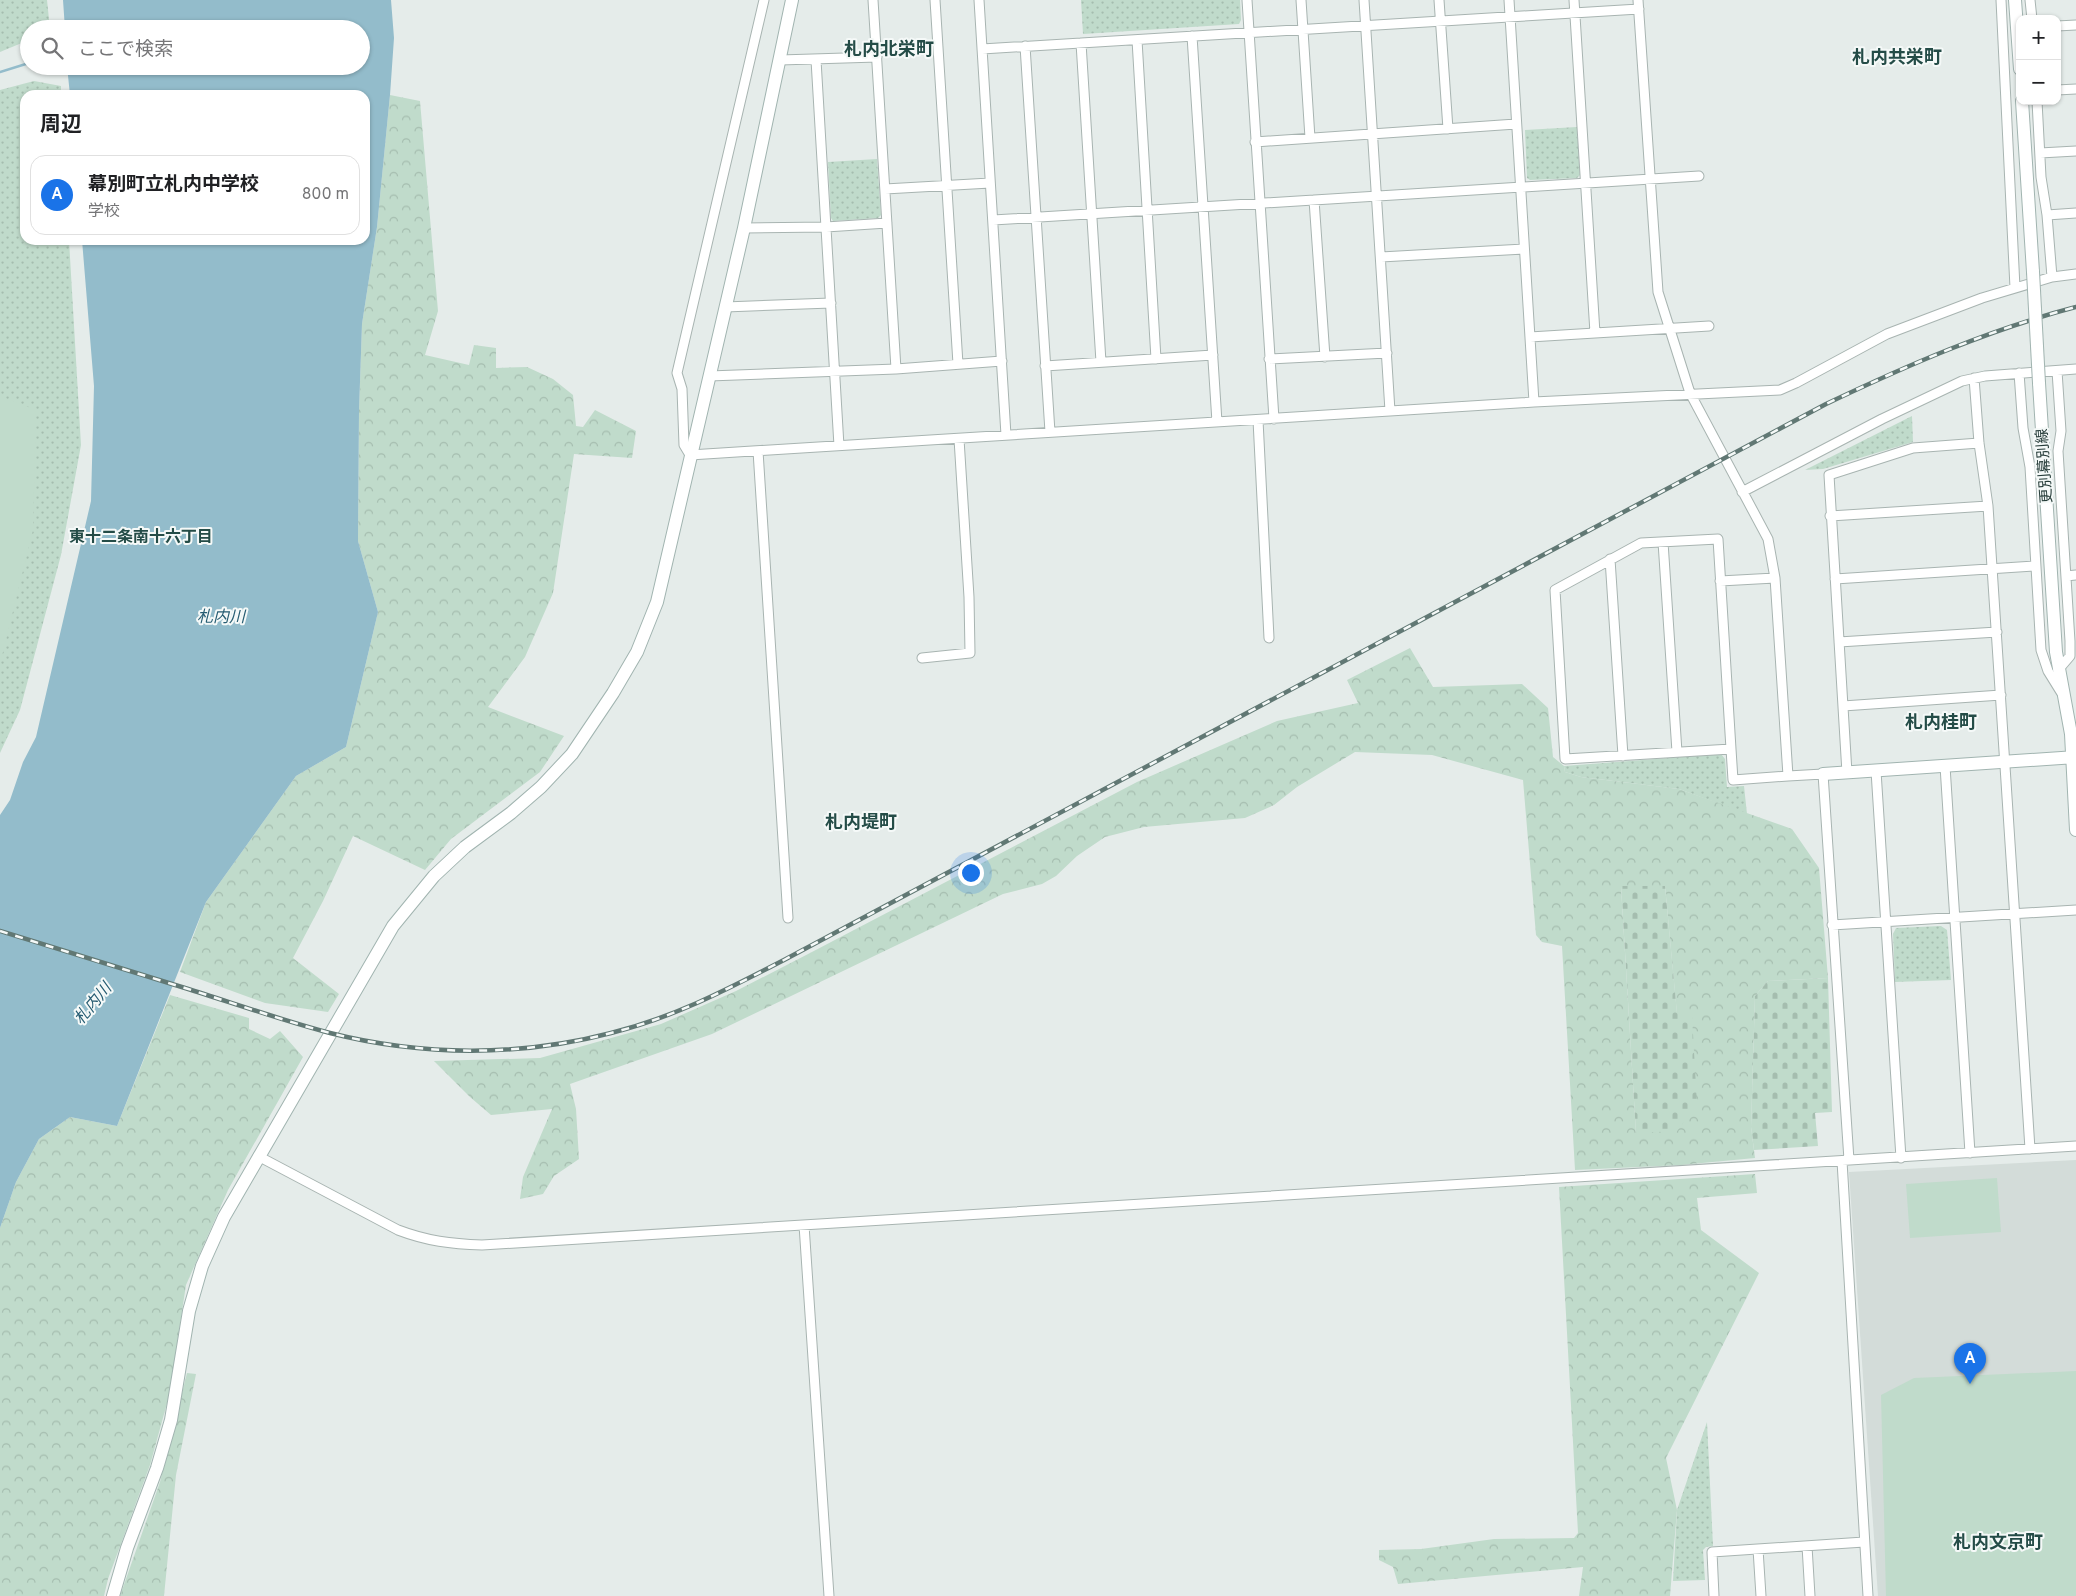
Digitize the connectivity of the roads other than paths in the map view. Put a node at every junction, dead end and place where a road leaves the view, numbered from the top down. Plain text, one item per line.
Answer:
1 (764, 0) edge
2 (792, 0) edge
3 (873, 0) edge
4 (935, 0) edge
5 (979, 0) edge
6 (1247, 0) edge
7 (1301, 0) edge
8 (1364, 0) edge
9 (1439, 0) edge
10 (1509, 0) edge
11 (1574, 0) edge
12 (2001, 0) edge
13 (2015, 0) edge
14 (2030, 0) edge
15 (1639, 4) edge
16 (1575, 13) junction
17 (2032, 15) edge
18 (1510, 17) junction
19 (1441, 21) junction
20 (2076, 25) edge
21 (1366, 26) junction
22 (2061, 26) edge
23 (1303, 30) junction
24 (1249, 33) junction
25 (1192, 36) junction
26 (1137, 40) junction
27 (1081, 43) junction
28 (1025, 46) junction
29 (982, 49) junction
30 (876, 57) junction
31 (780, 60) junction
32 (816, 60) junction
33 (2019, 60) edge
34 (2076, 89) edge
35 (2061, 90) edge
36 (2022, 105) edge
37 (2037, 105) edge
38 (1516, 124) junction
39 (1448, 129) junction
40 (1373, 134) junction
41 (1310, 138) junction
42 (1255, 142) junction
43 (2076, 151) edge
44 (2040, 154) junction
45 (1699, 176) dead end
46 (1650, 179) junction
47 (990, 183) junction
48 (1586, 183) junction
49 (947, 185) junction
50 (1521, 187) junction
51 (885, 188) junction
52 (1377, 196) junction
53 (1314, 200) junction
54 (1259, 204) junction
55 (1203, 207) junction
56 (1148, 210) junction
57 (2076, 213) edge
58 (1092, 214) junction
59 (2048, 215) junction
60 (1036, 218) junction
61 (992, 220) junction
62 (887, 224) junction
63 (826, 227) junction
64 (744, 228) junction
65 (1524, 248) junction
66 (1381, 257) junction
67 (2076, 274) edge
68 (2052, 277) junction
69 (2015, 288) junction
70 (831, 303) junction
71 (725, 307) junction
72 (1709, 326) dead end
73 (1670, 328) junction
74 (1595, 333) junction
75 (1530, 337) junction
76 (1387, 353) junction
77 (1213, 355) junction
78 (1325, 357) junction
79 (1156, 359) junction
80 (1269, 360) junction
81 (1002, 361) junction
82 (1101, 362) junction
83 (958, 364) junction
84 (1045, 366) junction
85 (896, 369) junction
86 (2076, 369) edge
87 (2057, 371) junction
88 (834, 372) junction
89 (2019, 373) junction
90 (709, 376) junction
91 (1974, 378) junction
92 (1690, 393) junction
93 (1534, 402) junction
94 (1390, 411) junction
95 (1274, 419) junction
96 (1258, 420) junction
97 (1216, 422) junction
98 (1050, 432) junction
99 (1006, 435) junction
100 (959, 439) junction
101 (1979, 443) junction
102 (839, 446) junction
103 (758, 451) junction
104 (690, 455) junction
105 (1742, 492) junction
106 (1988, 506) junction
107 (1830, 516) junction
108 (1663, 542) junction
109 (1610, 560) junction
110 (2035, 566) junction
111 (1992, 569) junction
112 (2076, 575) edge
113 (2066, 576) junction
114 (1775, 578) junction
115 (1835, 579) junction
116 (1720, 581) junction
117 (1997, 632) junction
118 (1270, 638) dead end
119 (1839, 642) junction
120 (922, 658) dead end
121 (2058, 670) junction
122 (2062, 692) junction
123 (2001, 695) junction
124 (1843, 706) junction
125 (1731, 749) junction
126 (1677, 752) junction
127 (1623, 756) junction
128 (2074, 757) edge
129 (2004, 762) junction
130 (1945, 766) junction
131 (1876, 770) junction
132 (1847, 773) junction
133 (1823, 774) junction
134 (1788, 776) junction
135 (2076, 830) edge
136 (2076, 910) edge
137 (2014, 914) junction
138 (788, 918) dead end
139 (1955, 918) junction
140 (1885, 922) junction
141 (1832, 925) junction
142 (2076, 1146) edge
143 (2030, 1149) junction
144 (1970, 1153) junction
145 (258, 1156) junction
146 (1901, 1158) junction
147 (1845, 1161) junction
148 (804, 1225) junction
149 (1864, 1542) junction
150 (1807, 1546) junction
151 (1758, 1549) junction
152 (113, 1596) edge
153 (829, 1596) edge
154 (1714, 1596) edge
155 (1761, 1596) edge
156 (1810, 1596) edge
157 (1868, 1596) edge

1 - 104 street
2 - 31 street
3 - 30 street
4 - 49 street
5 - 29 street
6 - 24 street
7 - 23 street
8 - 21 street
9 - 19 street
10 - 18 street
11 - 16 street
12 - 69 street
13 - 33 street
14 - 17 street
15 - 16 street
15 - 46 street
16 - 18 street
16 - 48 street
18 - 19 street
18 - 38 street
19 - 21 street
19 - 39 street
20 - 22 street
21 - 23 street
21 - 40 street
23 - 24 street
23 - 41 street
24 - 25 street
24 - 42 street
25 - 26 street
25 - 55 street
26 - 27 street
26 - 56 street
27 - 28 street
27 - 58 street
28 - 29 street
28 - 60 street
29 - 47 street
30 - 32 street
30 - 51 street
31 - 32 street
31 - 64 street
32 - 63 street
34 - 35 street
36 - 121 street, 更別幕別線, bridge
37 - 44 street
38 - 39 street
38 - 50 street
39 - 40 street
40 - 41 street
40 - 52 street
41 - 42 street
42 - 54 street
43 - 44 street
44 - 59 street
45 - 46 street
46 - 48 street
46 - 73 street
47 - 49 street
47 - 61 street
48 - 50 street
48 - 74 street
49 - 51 street
49 - 83 street
50 - 52 street
50 - 65 street
51 - 62 street
52 - 53 street
52 - 66 street
53 - 54 street
53 - 78 street
54 - 55 street
54 - 80 street
55 - 56 street
55 - 77 street
56 - 58 street
56 - 79 street
57 - 59 street
58 - 60 street
58 - 82 street
59 - 68 street
60 - 61 street
60 - 84 street
61 - 81 street
62 - 63 street
62 - 85 street
63 - 64 street
63 - 70 street
64 - 71 street
65 - 66 street
65 - 75 street
66 - 76 street
67 - 68 street
68 - 69 street
69 - 92 street
70 - 71 street
70 - 88 street
71 - 90 street
72 - 73 street
73 - 74 street
73 - 92 street
74 - 75 street
75 - 93 street
76 - 78 street
76 - 94 street
77 - 79 street
77 - 97 street
78 - 80 street
79 - 82 street
80 - 95 street
81 - 83 street
81 - 99 street
82 - 84 street
83 - 85 street
84 - 98 street
85 - 88 street
86 - 87 street
87 - 89 street
87 - 113 street
88 - 90 street
88 - 102 street
89 - 91 street
89 - 110 street
90 - 104 street
91 - 101 street
91 - 105 street
92 - 93 street
92 - 105 street
93 - 94 street
94 - 95 street
95 - 96 street
96 - 97 street
96 - 118 street
97 - 98 street
98 - 99 street
99 - 100 street
100 - 102 street
100 - 120 street
101 - 106 street
101 - 107 street
102 - 103 street
103 - 104 street
103 - 138 street
104 - 145 street
105 - 114 street
106 - 107 street
106 - 111 street
107 - 115 street
108 - 109 street
108 - 116 street
108 - 126 street
109 - 127 street
109 - 127 street
110 - 111 street
110 - 122 street
111 - 115 street
111 - 117 street
112 - 113 street
113 - 121 street
114 - 116 street
114 - 134 street
115 - 119 street
116 - 125 street
117 - 119 street
117 - 123 street
119 - 124 street
121 - 122 street, 更別幕別線
122 - 128 street, 更別幕別線
123 - 124 street
123 - 129 street
124 - 132 street
125 - 126 street
125 - 134 street
126 - 127 street
128 - 129 street
128 - 135 street, 更別幕別線
129 - 130 street
129 - 137 street
130 - 131 street
130 - 139 street
131 - 132 street
131 - 140 street
132 - 133 street
133 - 134 street
133 - 141 street
136 - 137 street
137 - 139 street
137 - 143 street
139 - 140 street
139 - 144 street
140 - 141 street
140 - 146 street
141 - 147 street
142 - 143 street
143 - 144 street
144 - 146 street
145 - 148 street
145 - 152 street
146 - 147 street
147 - 148 street
147 - 149 street
148 - 153 street
149 - 150 street
149 - 157 street
150 - 151 street
150 - 156 street
151 - 154 street
151 - 155 street

